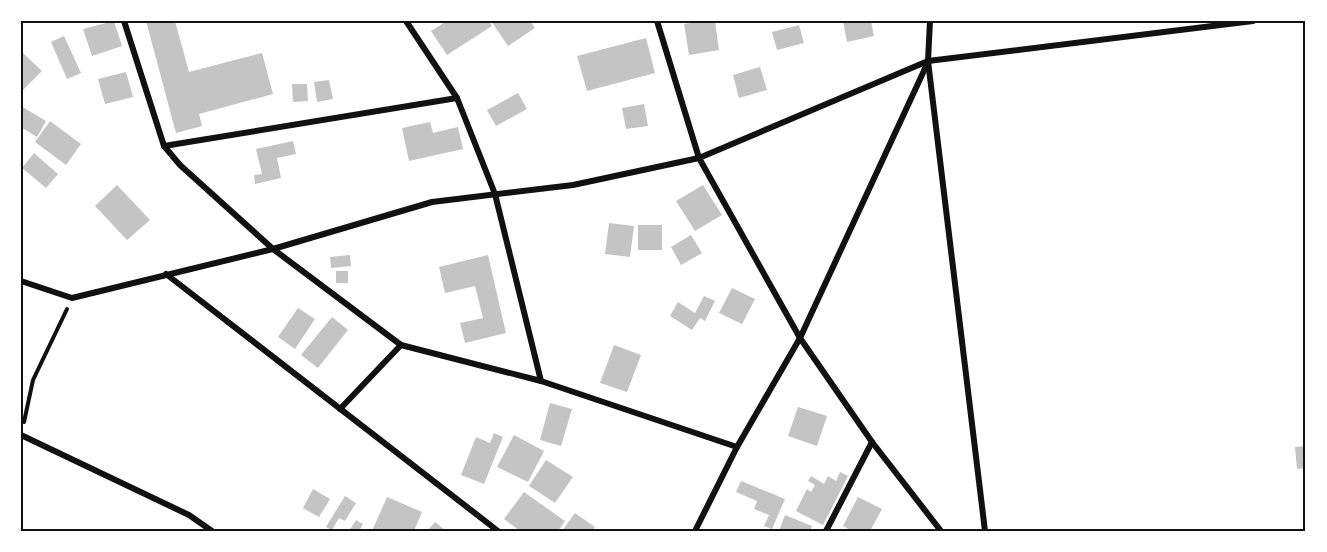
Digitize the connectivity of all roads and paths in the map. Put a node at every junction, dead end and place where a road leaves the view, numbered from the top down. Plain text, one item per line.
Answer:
1 (124, 21) edge
2 (406, 21) edge
3 (657, 21) edge
4 (930, 21) edge
5 (1253, 21) edge
6 (928, 61) junction
7 (457, 98) junction
8 (164, 146) junction
9 (699, 158) junction
10 (495, 194) junction
11 (273, 249) junction
12 (166, 274) junction
13 (21, 281) edge
14 (72, 298) junction
15 (800, 338) junction
16 (401, 345) junction
17 (541, 381) junction
18 (340, 409) junction
19 (21, 435) edge
20 (872, 442) junction
21 (737, 447) junction
22 (21, 459) edge
23 (212, 531) edge
24 (498, 531) edge
25 (695, 531) edge
26 (826, 531) edge
27 (941, 531) edge
28 (985, 531) edge

1 - 8 street
2 - 7 street
3 - 9 street
4 - 6 street
5 - 6 street
6 - 9 street
6 - 15 street
6 - 28 street
7 - 8 street
7 - 10 street
8 - 11 street
9 - 10 street
9 - 15 street
10 - 11 street
10 - 17 street
11 - 12 street
11 - 16 street
12 - 14 street
12 - 18 street
13 - 14 street
14 - 19 path
15 - 20 street
15 - 21 street
16 - 17 street
16 - 18 street
17 - 21 street
18 - 24 street
19 - 22 path
19 - 23 street
20 - 26 street
20 - 27 street
21 - 25 street

